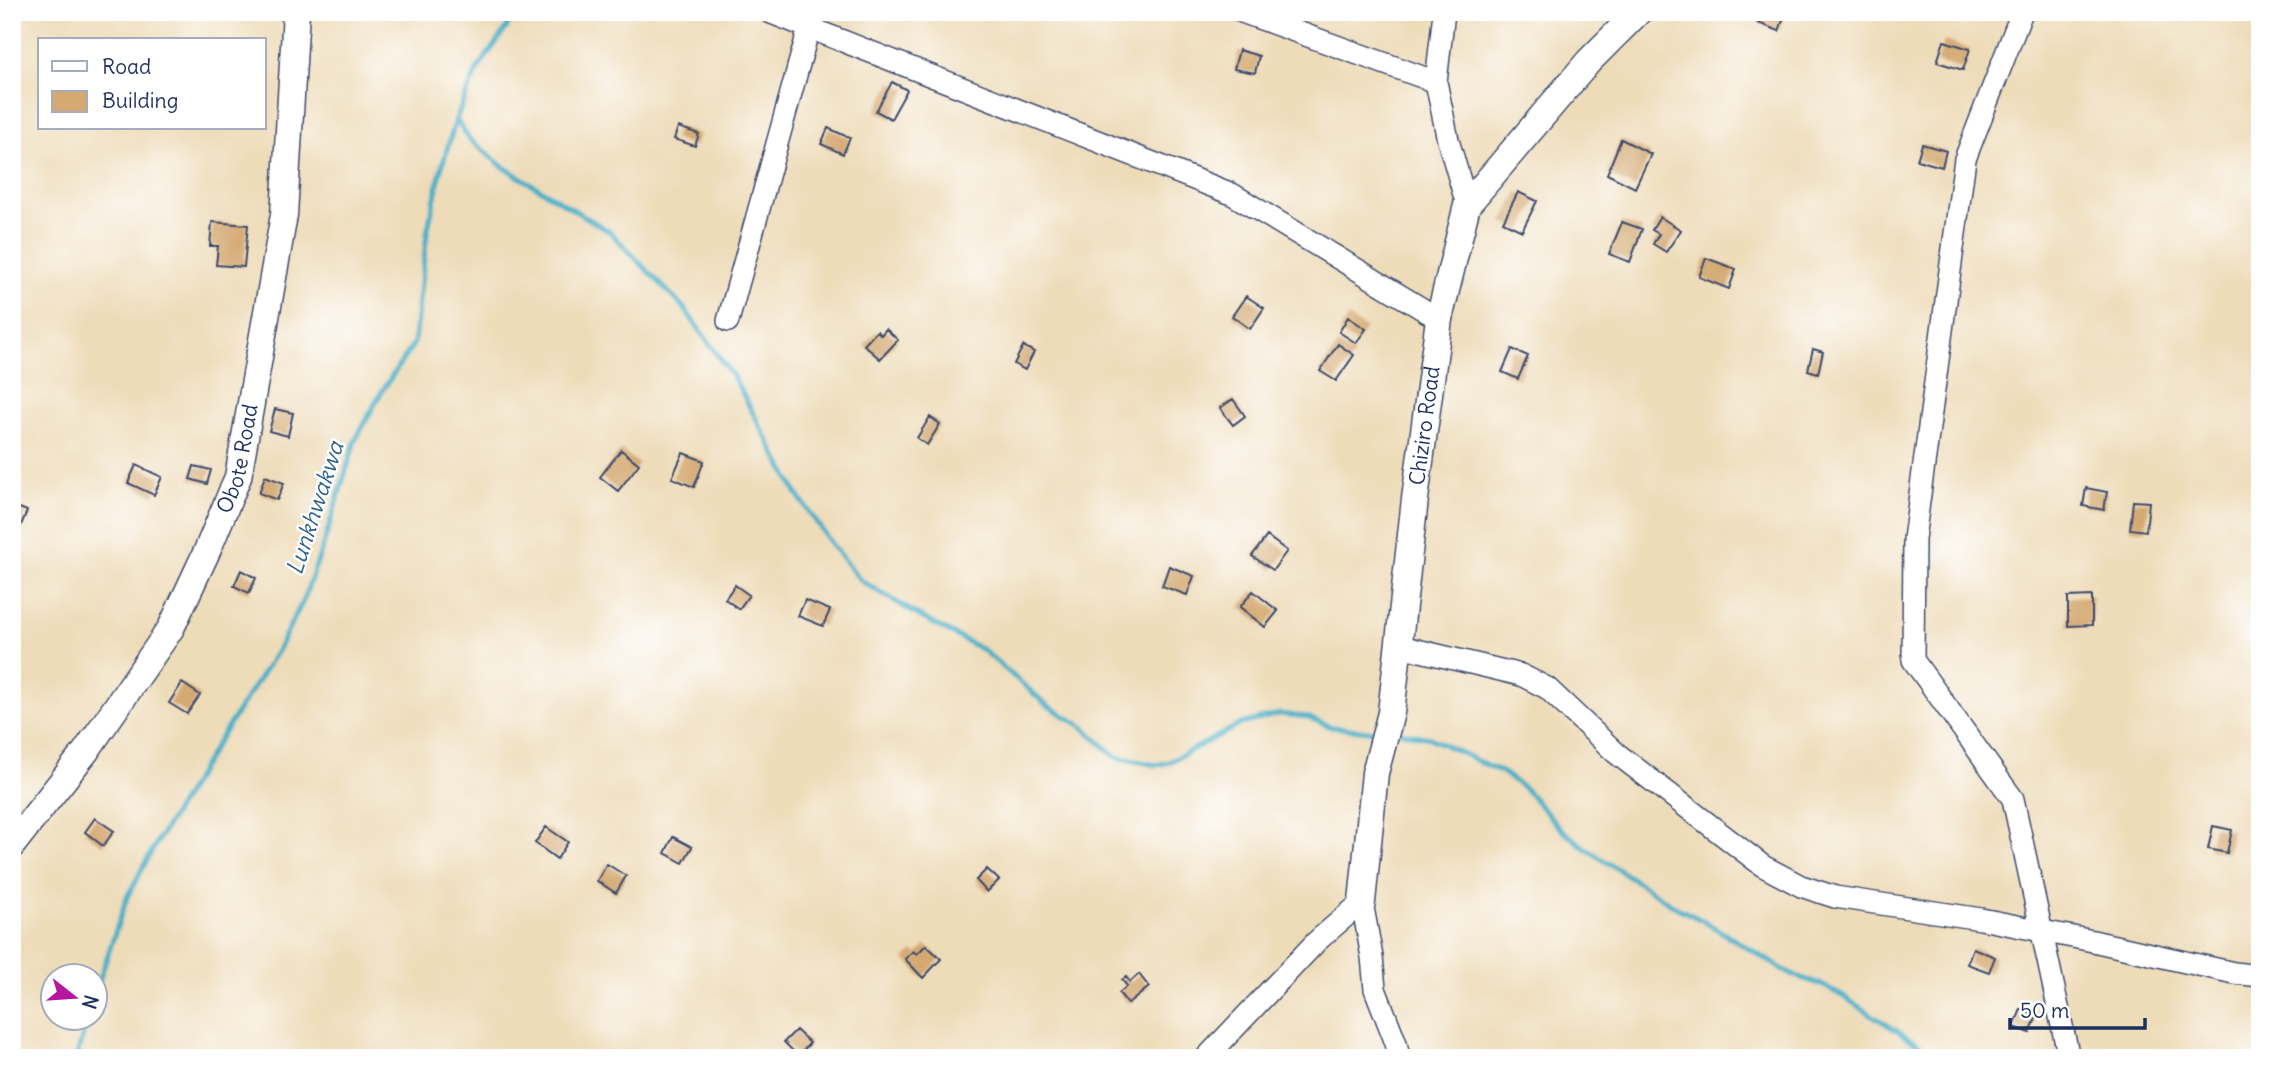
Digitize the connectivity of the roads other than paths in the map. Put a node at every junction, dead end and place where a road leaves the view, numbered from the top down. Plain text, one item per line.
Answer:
1 (296, 12) edge
2 (769, 12) edge
3 (1242, 12) edge
4 (1444, 12) edge
5 (1638, 12) edge
6 (2022, 12) edge
7 (808, 20) edge
8 (1436, 82) junction
9 (1467, 205) junction
10 (1439, 319) junction
11 (728, 321) dead end
12 (1399, 646) junction
13 (12, 845) edge
14 (1362, 902) junction
15 (2042, 931) junction
16 (2260, 976) edge
17 (1206, 1058) edge
18 (1399, 1058) edge
19 (2069, 1058) edge

1 - 13 street, Obote Road
2 - 7 street
3 - 8 street
4 - 8 street
5 - 9 street, Chiziro Road
6 - 15 street
7 - 10 street
7 - 11 street
8 - 9 street
9 - 10 street, Chiziro Road
10 - 12 street, Chiziro Road
12 - 14 street, Chiziro Road
12 - 15 street
14 - 17 street
14 - 18 street
15 - 16 street
15 - 19 street

